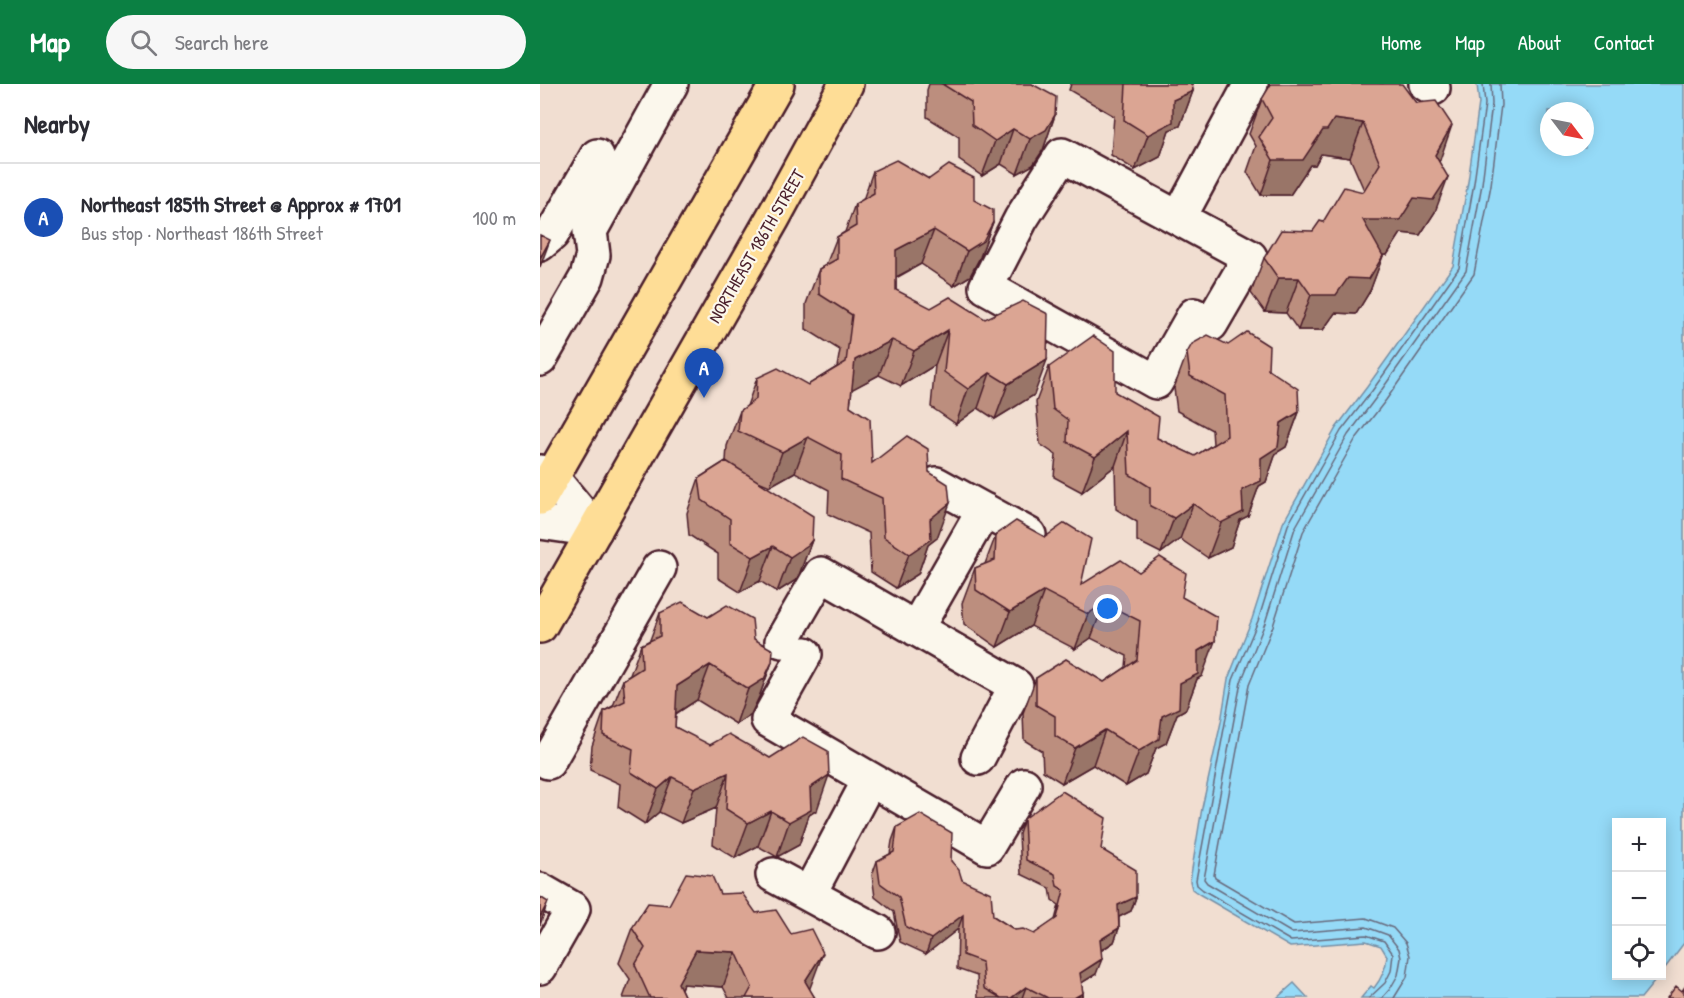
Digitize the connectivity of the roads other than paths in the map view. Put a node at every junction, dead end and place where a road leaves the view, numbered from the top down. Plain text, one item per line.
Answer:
1 (671, 84) edge
2 (777, 84) edge
3 (846, 84) edge
4 (1251, 84) edge
5 (610, 164) junction
6 (1179, 218) junction
7 (540, 244) edge
8 (540, 358) edge
9 (544, 483) edge
10 (936, 484) edge
11 (984, 510) junction
12 (540, 522) edge
13 (595, 530) junction
14 (1029, 535) edge
15 (659, 568) dead end
16 (540, 626) edge
17 (916, 629) junction
18 (978, 758) dead end
19 (548, 762) dead end
20 (870, 779) junction
21 (1024, 784) dead end
22 (773, 875) dead end
23 (540, 890) edge
24 (808, 894) junction
25 (878, 932) dead end
26 (540, 967) edge

1 - 5 lane
2 - 9 main road
3 - 13 main road, NORTHEAST 186TH STREET
4 - 6 lane
5 - 7 lane
5 - 8 lane
6 - 6 lane
9 - 13 lane
10 - 11 lane
11 - 14 lane
11 - 17 lane
12 - 13 lane
13 - 16 main road, NORTHEAST 186TH STREET
15 - 19 lane
17 - 18 lane
17 - 20 lane
20 - 21 lane
20 - 24 lane
22 - 24 lane
23 - 26 lane
24 - 25 lane

